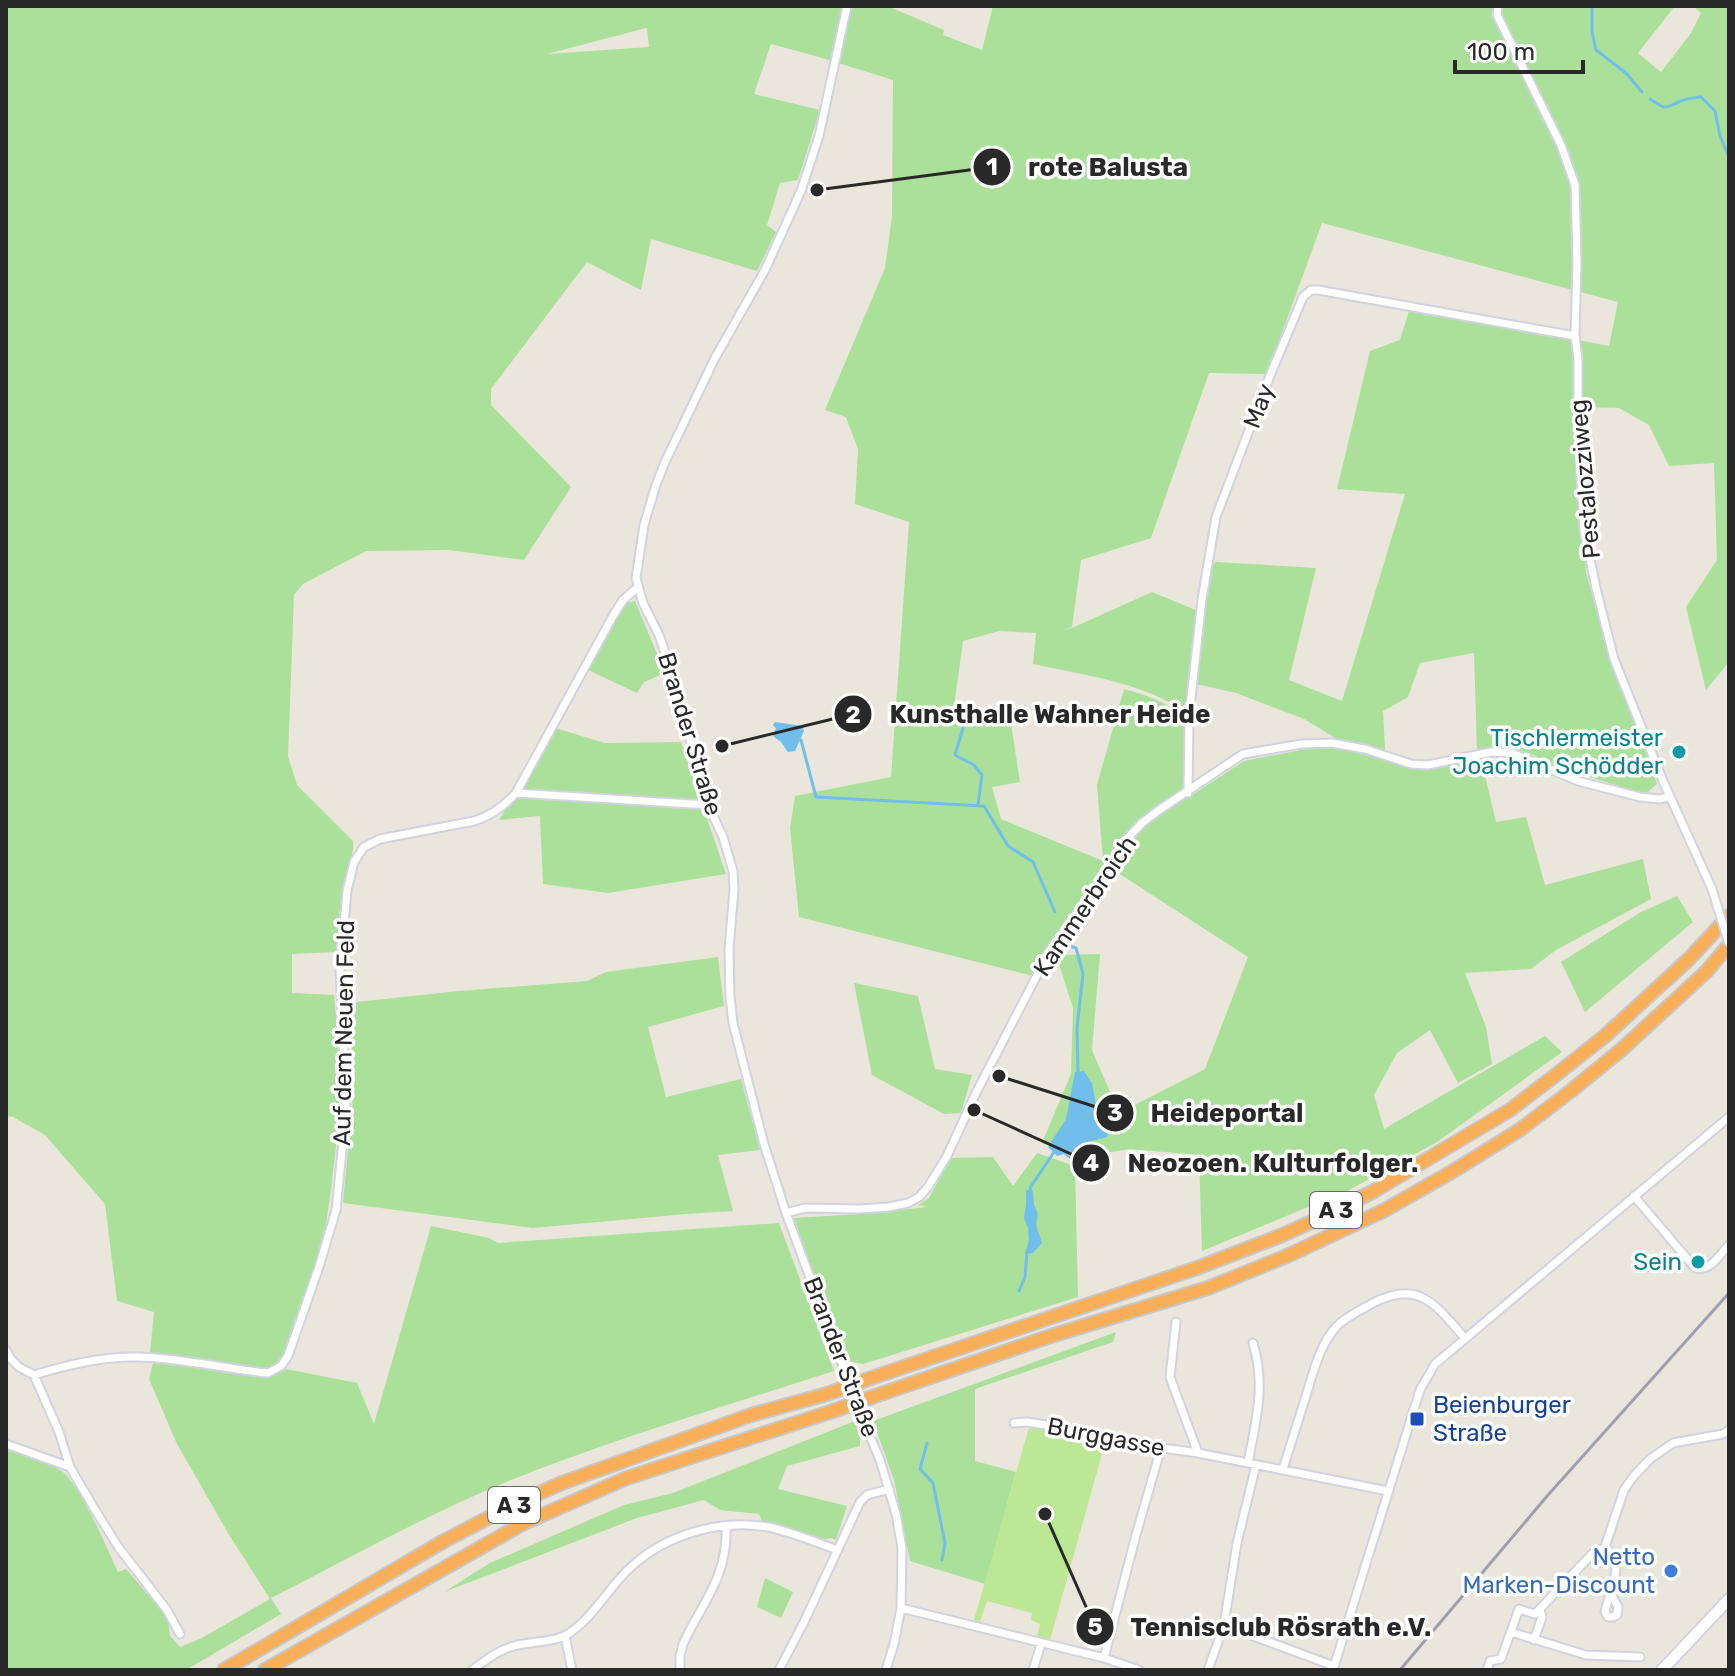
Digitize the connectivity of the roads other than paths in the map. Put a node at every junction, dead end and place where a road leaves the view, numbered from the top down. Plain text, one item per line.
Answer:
1 (847, 6) edge
2 (1498, 6) edge
3 (1575, 336) junction
4 (638, 587) junction
5 (516, 793) junction
6 (1188, 793) junction
7 (1670, 797) junction
8 (708, 805) junction
9 (1729, 916) edge
10 (1729, 945) edge
11 (1729, 1117) edge
12 (1634, 1196) junction
13 (786, 1213) junction
14 (1729, 1245) edge
15 (1176, 1322) dead end
16 (1465, 1338) junction
17 (1253, 1343) dead end
18 (6, 1350) edge
19 (34, 1375) junction
20 (1014, 1423) dead end
21 (1729, 1430) edge
22 (6, 1444) edge
23 (1161, 1448) junction
24 (1198, 1453) junction
25 (1252, 1464) junction
26 (70, 1467) junction
27 (1283, 1469) junction
28 (889, 1489) junction
29 (1388, 1491) junction
30 (726, 1526) junction
31 (1605, 1547) junction
32 (838, 1550) junction
33 (1611, 1593) dead end
34 (1729, 1599) edge
35 (901, 1608) junction
36 (1540, 1610) junction
37 (1224, 1625) junction
38 (1511, 1632) junction
39 (180, 1634) dead end
40 (565, 1636) junction
41 (1534, 1640) junction
42 (1041, 1644) junction
43 (1640, 1657) dead end
44 (1104, 1658) junction
45 (1334, 1668) edge
46 (1133, 1669) edge
47 (224, 1670) edge
48 (265, 1670) edge
49 (472, 1670) edge
50 (572, 1670) edge
51 (680, 1670) edge
52 (779, 1670) edge
53 (886, 1670) edge
54 (1033, 1670) edge
55 (1208, 1670) edge
56 (1487, 1670) edge
57 (1662, 1670) edge

1 - 4 street, Brander Straße
2 - 3 street, Pestalozziweg
3 - 6 street, May
3 - 7 street, Pestalozziweg
4 - 5 street, Auf dem Neuen Feld
4 - 8 street, Brander Straße
5 - 8 street
5 - 19 street, Auf dem Neuen Feld
6 - 7 street, Kammerbroich
6 - 13 street, Kammerbroich
7 - 10 street, Pestalozziweg, bridge
8 - 13 street, Brander Straße
9 - 47 highway, A 3, bridge
10 - 48 highway, A 3, bridge
11 - 12 street
12 - 14 street
12 - 16 street
13 - 28 street, Brander Straße
15 - 24 street, Burggasse
16 - 27 street
16 - 29 street
17 - 25 street
18 - 19 street
19 - 26 street
20 - 23 street, Burggasse
21 - 31 street
22 - 26 street
23 - 24 street, Burggasse
23 - 44 street
24 - 25 street, Burggasse
25 - 27 street, Burggasse
25 - 37 street
26 - 39 street
27 - 29 street, Burggasse
28 - 32 street
28 - 35 street, Brander Straße
29 - 45 street
30 - 32 street
30 - 40 street
30 - 51 street
31 - 33 street
31 - 36 street
32 - 52 street
34 - 57 main road
35 - 42 street
35 - 53 street, Brander Straße
36 - 38 street
36 - 41 street
37 - 45 street
37 - 55 street
38 - 41 street
38 - 56 street
40 - 49 street
40 - 50 street
41 - 43 street
42 - 44 street
42 - 54 street
44 - 46 street

